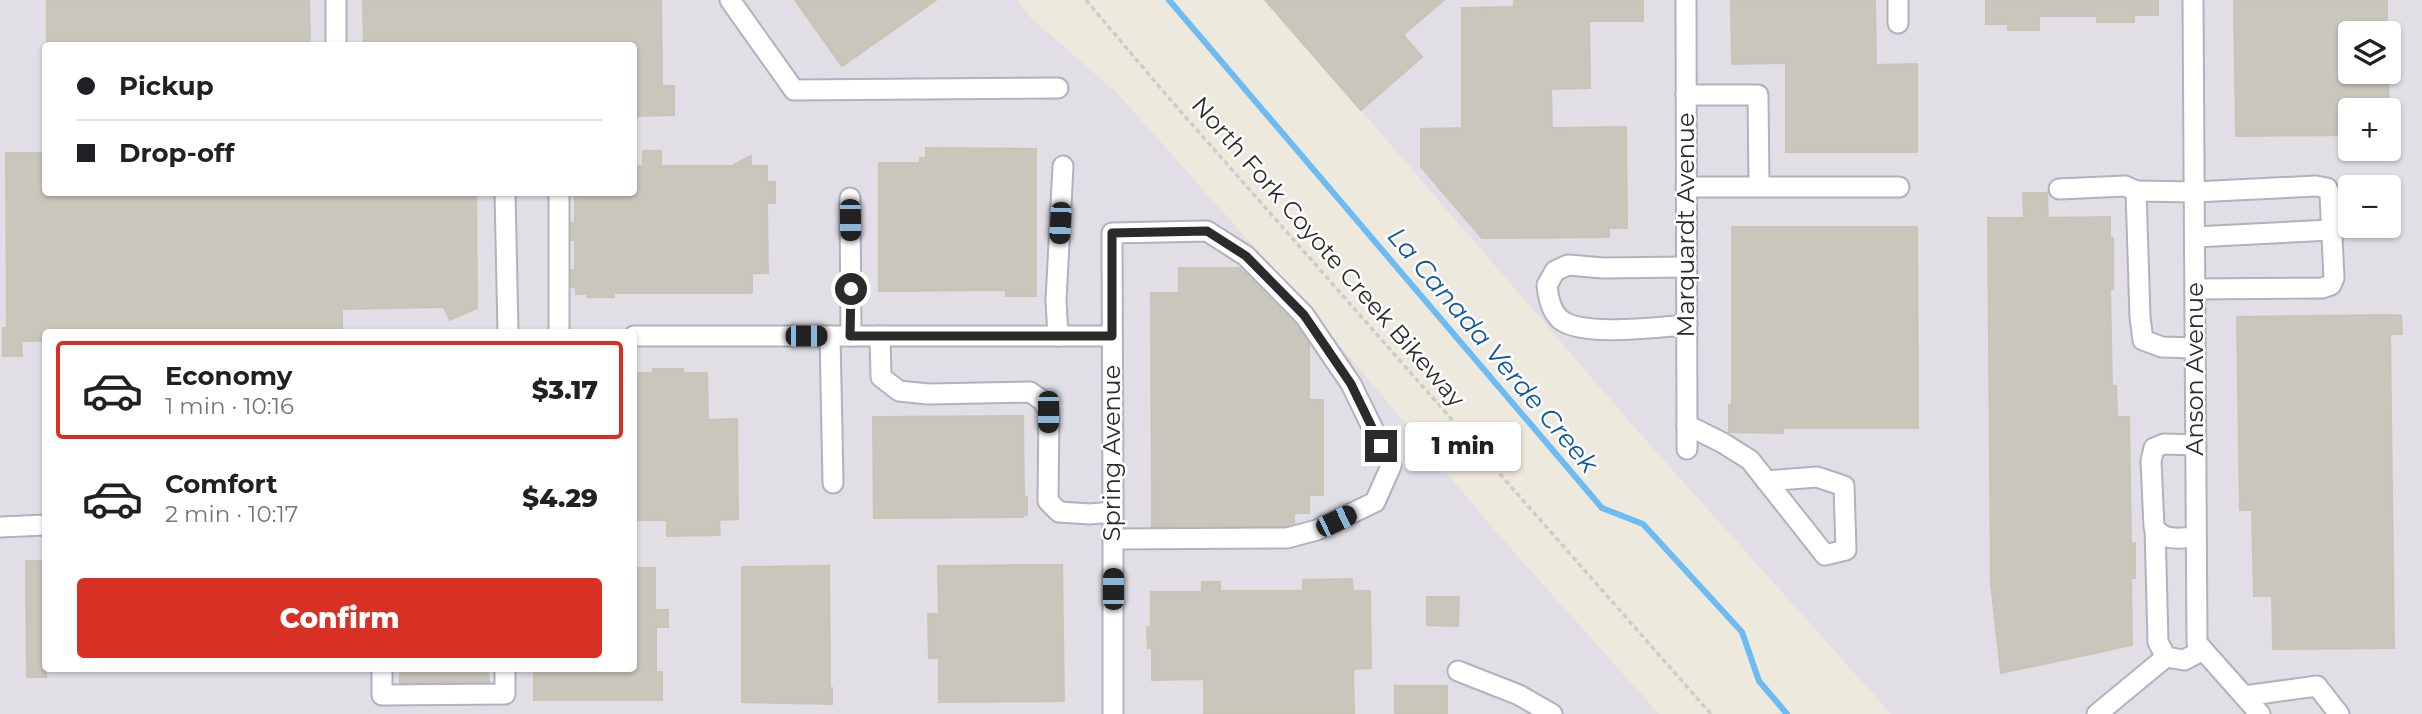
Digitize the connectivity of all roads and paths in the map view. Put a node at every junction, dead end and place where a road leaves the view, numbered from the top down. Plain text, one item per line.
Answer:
1 (336, 0) edge
2 (730, 0) edge
3 (1086, 0) edge
4 (1686, 0) edge
5 (1898, 0) edge
6 (2193, 0) edge
7 (1898, 23) dead end
8 (336, 42) edge
9 (1058, 88) dead end
10 (1686, 95) junction
11 (1063, 166) dead end
12 (1759, 186) junction
13 (1686, 187) junction
14 (1899, 187) dead end
15 (2059, 189) dead end
16 (2136, 191) junction
17 (2194, 192) junction
18 (505, 196) edge
19 (559, 196) edge
20 (850, 198) dead end
21 (2331, 230) junction
22 (2195, 237) junction
23 (1686, 267) junction
24 (2195, 289) junction
25 (1686, 326) junction
26 (508, 329) edge
27 (558, 329) edge
28 (637, 336) edge
29 (830, 336) junction
30 (850, 336) junction
31 (880, 336) junction
32 (1058, 336) junction
33 (1112, 336) junction
34 (2195, 348) junction
35 (1687, 425) junction
36 (2196, 445) junction
37 (1687, 449) dead end
38 (1766, 481) junction
39 (833, 483) dead end
40 (1112, 512) junction
41 (42, 525) edge
42 (0, 527) edge
43 (2155, 528) junction
44 (2196, 537) junction
45 (1112, 539) junction
46 (2203, 650) junction
47 (2166, 657) junction
48 (1458, 671) dead end
49 (382, 672) edge
50 (505, 672) edge
51 (2244, 696) junction
52 (1113, 714) edge
53 (1552, 714) edge
54 (1711, 714) edge
55 (2097, 714) edge
56 (2260, 714) edge
57 (2339, 714) edge

1 - 8 street
2 - 9 street
3 - 54 path, North Fork Coyote Creek Bikeway
4 - 10 street, Marquardt Avenue
5 - 7 street
6 - 17 street, Anson Avenue
10 - 12 street
10 - 13 street, Marquardt Avenue
11 - 32 street
12 - 13 street
12 - 14 street
13 - 23 street, Marquardt Avenue
15 - 16 street
16 - 17 street
16 - 34 street
17 - 21 street
17 - 22 street, Anson Avenue
18 - 26 street
19 - 27 street
20 - 30 street
21 - 22 street
21 - 24 street
22 - 24 street, Anson Avenue
23 - 25 street, Marquardt Avenue
23 - 25 street
24 - 34 street, Anson Avenue
25 - 35 street, Marquardt Avenue
28 - 29 street
29 - 30 street
29 - 39 street
30 - 31 street
31 - 32 street
31 - 40 street
32 - 33 street
33 - 40 street, Spring Avenue
33 - 45 street, Spring Avenue
34 - 36 street, Anson Avenue
35 - 37 street, Marquardt Avenue
35 - 38 street
36 - 43 street
36 - 44 street, Anson Avenue
38 - 38 street
40 - 45 street, Spring Avenue
41 - 42 street
43 - 44 street
43 - 47 street
44 - 46 street, Anson Avenue
45 - 52 street, Spring Avenue
46 - 47 street
46 - 51 street
47 - 55 street
48 - 53 street
49 - 50 street
51 - 56 street
51 - 57 street

